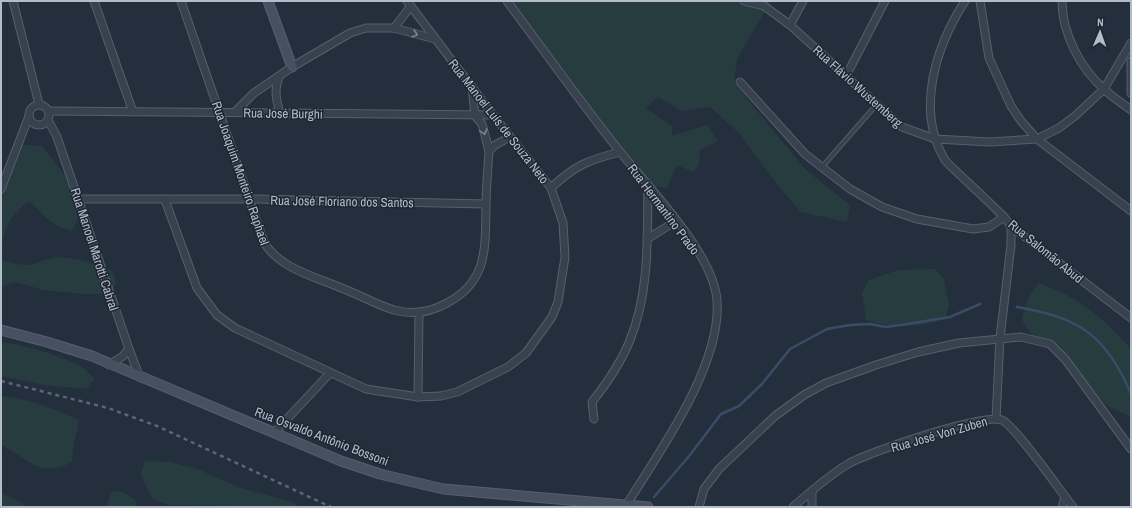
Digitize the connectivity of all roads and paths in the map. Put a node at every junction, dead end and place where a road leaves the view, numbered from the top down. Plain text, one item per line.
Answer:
1 (13, 1) edge
2 (94, 1) edge
3 (181, 1) edge
4 (268, 1) edge
5 (507, 1) edge
6 (744, 1) edge
7 (803, 1) edge
8 (886, 1) edge
9 (964, 1) edge
10 (980, 1) edge
11 (1062, 1) edge
12 (409, 3) edge
13 (790, 26) junction
14 (394, 28) junction
15 (435, 39) junction
16 (1131, 42) edge
17 (1131, 61) edge
18 (292, 67) junction
19 (846, 76) junction
20 (279, 77) junction
21 (740, 82) dead end
22 (472, 87) junction
23 (1104, 89) junction
24 (1131, 93) edge
25 (39, 104) junction
26 (877, 104) junction
27 (1131, 110) edge
28 (49, 111) junction
29 (133, 112) junction
30 (220, 112) junction
31 (235, 112) junction
32 (280, 113) junction
33 (492, 115) junction
34 (29, 116) junction
35 (475, 116) junction
36 (48, 120) junction
37 (35, 125) junction
38 (21, 135) junction
39 (510, 137) junction
40 (935, 138) junction
41 (1037, 139) junction
42 (489, 151) junction
43 (620, 152) junction
44 (822, 167) junction
45 (648, 186) junction
46 (551, 188) junction
47 (1, 189) edge
48 (79, 199) junction
49 (165, 200) junction
50 (250, 200) junction
51 (486, 204) junction
52 (1131, 211) edge
53 (1004, 217) junction
54 (676, 221) junction
55 (1011, 226) junction
56 (647, 239) junction
57 (419, 313) junction
58 (1131, 318) edge
59 (1, 330) edge
60 (1000, 338) junction
61 (128, 349) junction
62 (109, 365) junction
63 (330, 373) junction
64 (140, 378) junction
65 (418, 398) junction
66 (594, 419) dead end
67 (996, 419) junction
68 (274, 433) junction
69 (1131, 449) edge
70 (812, 491) junction
71 (1065, 497) junction
72 (627, 504) junction
73 (648, 507) edge
74 (699, 507) edge
75 (793, 507) edge
76 (812, 507) edge
77 (1062, 507) edge
78 (1073, 507) edge

1 - 25 street
2 - 29 street
3 - 30 street, Rua Joaquim Monteiro Raphael
4 - 18 street
5 - 43 street, Rua Hermantino Prado
6 - 13 street, Rua Flávio Wustemberg
7 - 13 street
8 - 19 street
9 - 40 street
10 - 41 street
11 - 23 street
12 - 14 street
12 - 15 street, Rua Manoel Luís de Souza Neto
13 - 19 street, Rua Flávio Wustemberg
14 -> 15 street
14 - 18 street
15 - 22 street, Rua Manoel Luís de Souza Neto
16 - 23 street, Rua Flávio Wustemberg
17 - 24 street
18 - 20 street
19 - 26 street, Rua Flávio Wustemberg
20 - 31 street
20 - 32 street
21 - 44 street, Rua Salomão Abud
22 - 33 street, Rua Manoel Luís de Souza Neto
22 - 35 street
23 - 27 street
23 - 41 street, Rua Flávio Wustemberg
25 - 28 street
25 - 34 street
26 - 40 street, Rua Flávio Wustemberg
26 - 44 lane
28 - 29 street, Rua José Burghi
28 - 36 street
29 - 30 street, Rua José Burghi
30 - 31 street, Rua José Burghi
30 - 50 street, Rua Joaquim Monteiro Raphael
31 - 32 street, Rua José Burghi
32 - 35 street, Rua José Burghi
33 - 35 street, Rua José Burghi
33 - 39 street, Rua Manoel Luís de Souza Neto
34 - 37 street
34 - 38 street
35 -> 42 street, Rua Joaquim Monteiro Raphael
36 - 37 street
36 - 48 street, Rua Manoel Marotti Cabral
37 - 38 street
38 - 47 street
39 - 42 street
39 - 46 street, Rua Manoel Luís de Souza Neto
40 - 41 street, Rua Flávio Wustemberg
40 - 53 street
41 - 52 street
42 - 51 street, Rua Joaquim Monteiro Raphael
43 - 45 street, Rua Hermantino Prado
43 - 46 street
44 - 53 street, Rua Salomão Abud
45 - 54 street, Rua Hermantino Prado
45 - 56 street
46 - 65 street, Rua Manoel Luís de Souza Neto
48 - 49 street, Rua José Floriano dos Santos
48 - 61 street, Rua Manoel Marotti Cabral
49 - 50 street, Rua José Floriano dos Santos
49 - 63 street, Rua Manoel Luís de Souza Neto
50 - 51 street, Rua José Floriano dos Santos
50 - 57 street, Rua Joaquim Monteiro Raphael
51 - 57 street, Rua Joaquim Monteiro Raphael
53 - 55 street, Rua Salomão Abud
54 - 56 street
54 - 72 street, Rua Hermantino Prado
55 - 58 street, Rua Salomão Abud
55 - 60 street
56 - 66 street
57 - 65 street
59 - 62 street, Rua Osvaldo Antônio Bossoni
60 - 67 street
60 - 69 street
60 - 74 street
61 - 62 street
61 - 64 street, Rua Manoel Marotti Cabral
62 - 64 street, Rua Osvaldo Antônio Bossoni
63 - 65 street, Rua Manoel Luís de Souza Neto
63 - 68 street
64 - 68 street, Rua Osvaldo Antônio Bossoni
67 - 70 street, Rua José Von Zuben
67 - 71 street, Rua José Von Zuben
68 - 72 street, Rua Osvaldo Antônio Bossoni
70 - 75 street, Rua José Von Zuben
70 - 76 street
71 - 77 street
71 - 78 street, Rua José Von Zuben
72 - 73 street, Rua Osvaldo Antônio Bossoni

